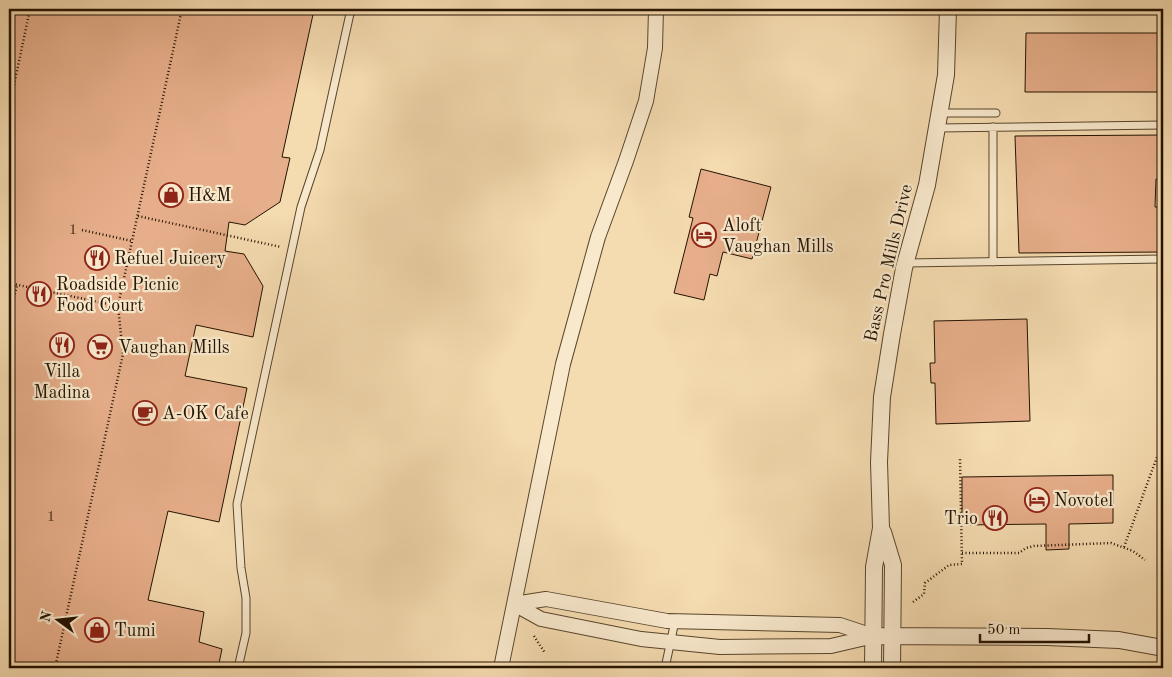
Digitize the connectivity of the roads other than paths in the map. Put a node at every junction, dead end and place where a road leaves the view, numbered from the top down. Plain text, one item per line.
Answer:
1 (351, 9) edge
2 (656, 9) edge
3 (948, 9) edge
4 (996, 113) dead end
5 (938, 121) junction
6 (1163, 125) edge
7 (993, 127) junction
8 (1163, 259) edge
9 (993, 262) junction
10 (906, 263) junction
11 (881, 528) junction
12 (514, 604) junction
13 (675, 621) junction
14 (874, 636) junction
15 (893, 636) junction
16 (670, 642) junction
17 (1163, 648) edge
18 (238, 668) edge
19 (501, 668) edge
20 (665, 668) edge
21 (873, 668) edge
22 (892, 668) edge

1 - 18 lane
2 - 12 street
3 - 5 street, Bass Pro Mills Drive
4 - 5 lane
5 - 7 lane
5 - 10 street, Bass Pro Mills Drive
6 - 7 lane
7 - 9 lane
8 - 9 lane
9 - 10 lane
10 - 11 street, Bass Pro Mills Drive
11 - 14 street, Bass Pro Mills Drive
11 - 15 street, Bass Pro Mills Drive
12 - 13 street
12 - 16 street
12 - 19 street
13 - 14 street
13 - 16 lane
14 - 15 street
14 - 16 street
14 - 21 street, Bass Pro Mills Drive
15 - 17 street
15 - 22 street, Bass Pro Mills Drive
16 - 20 lane

